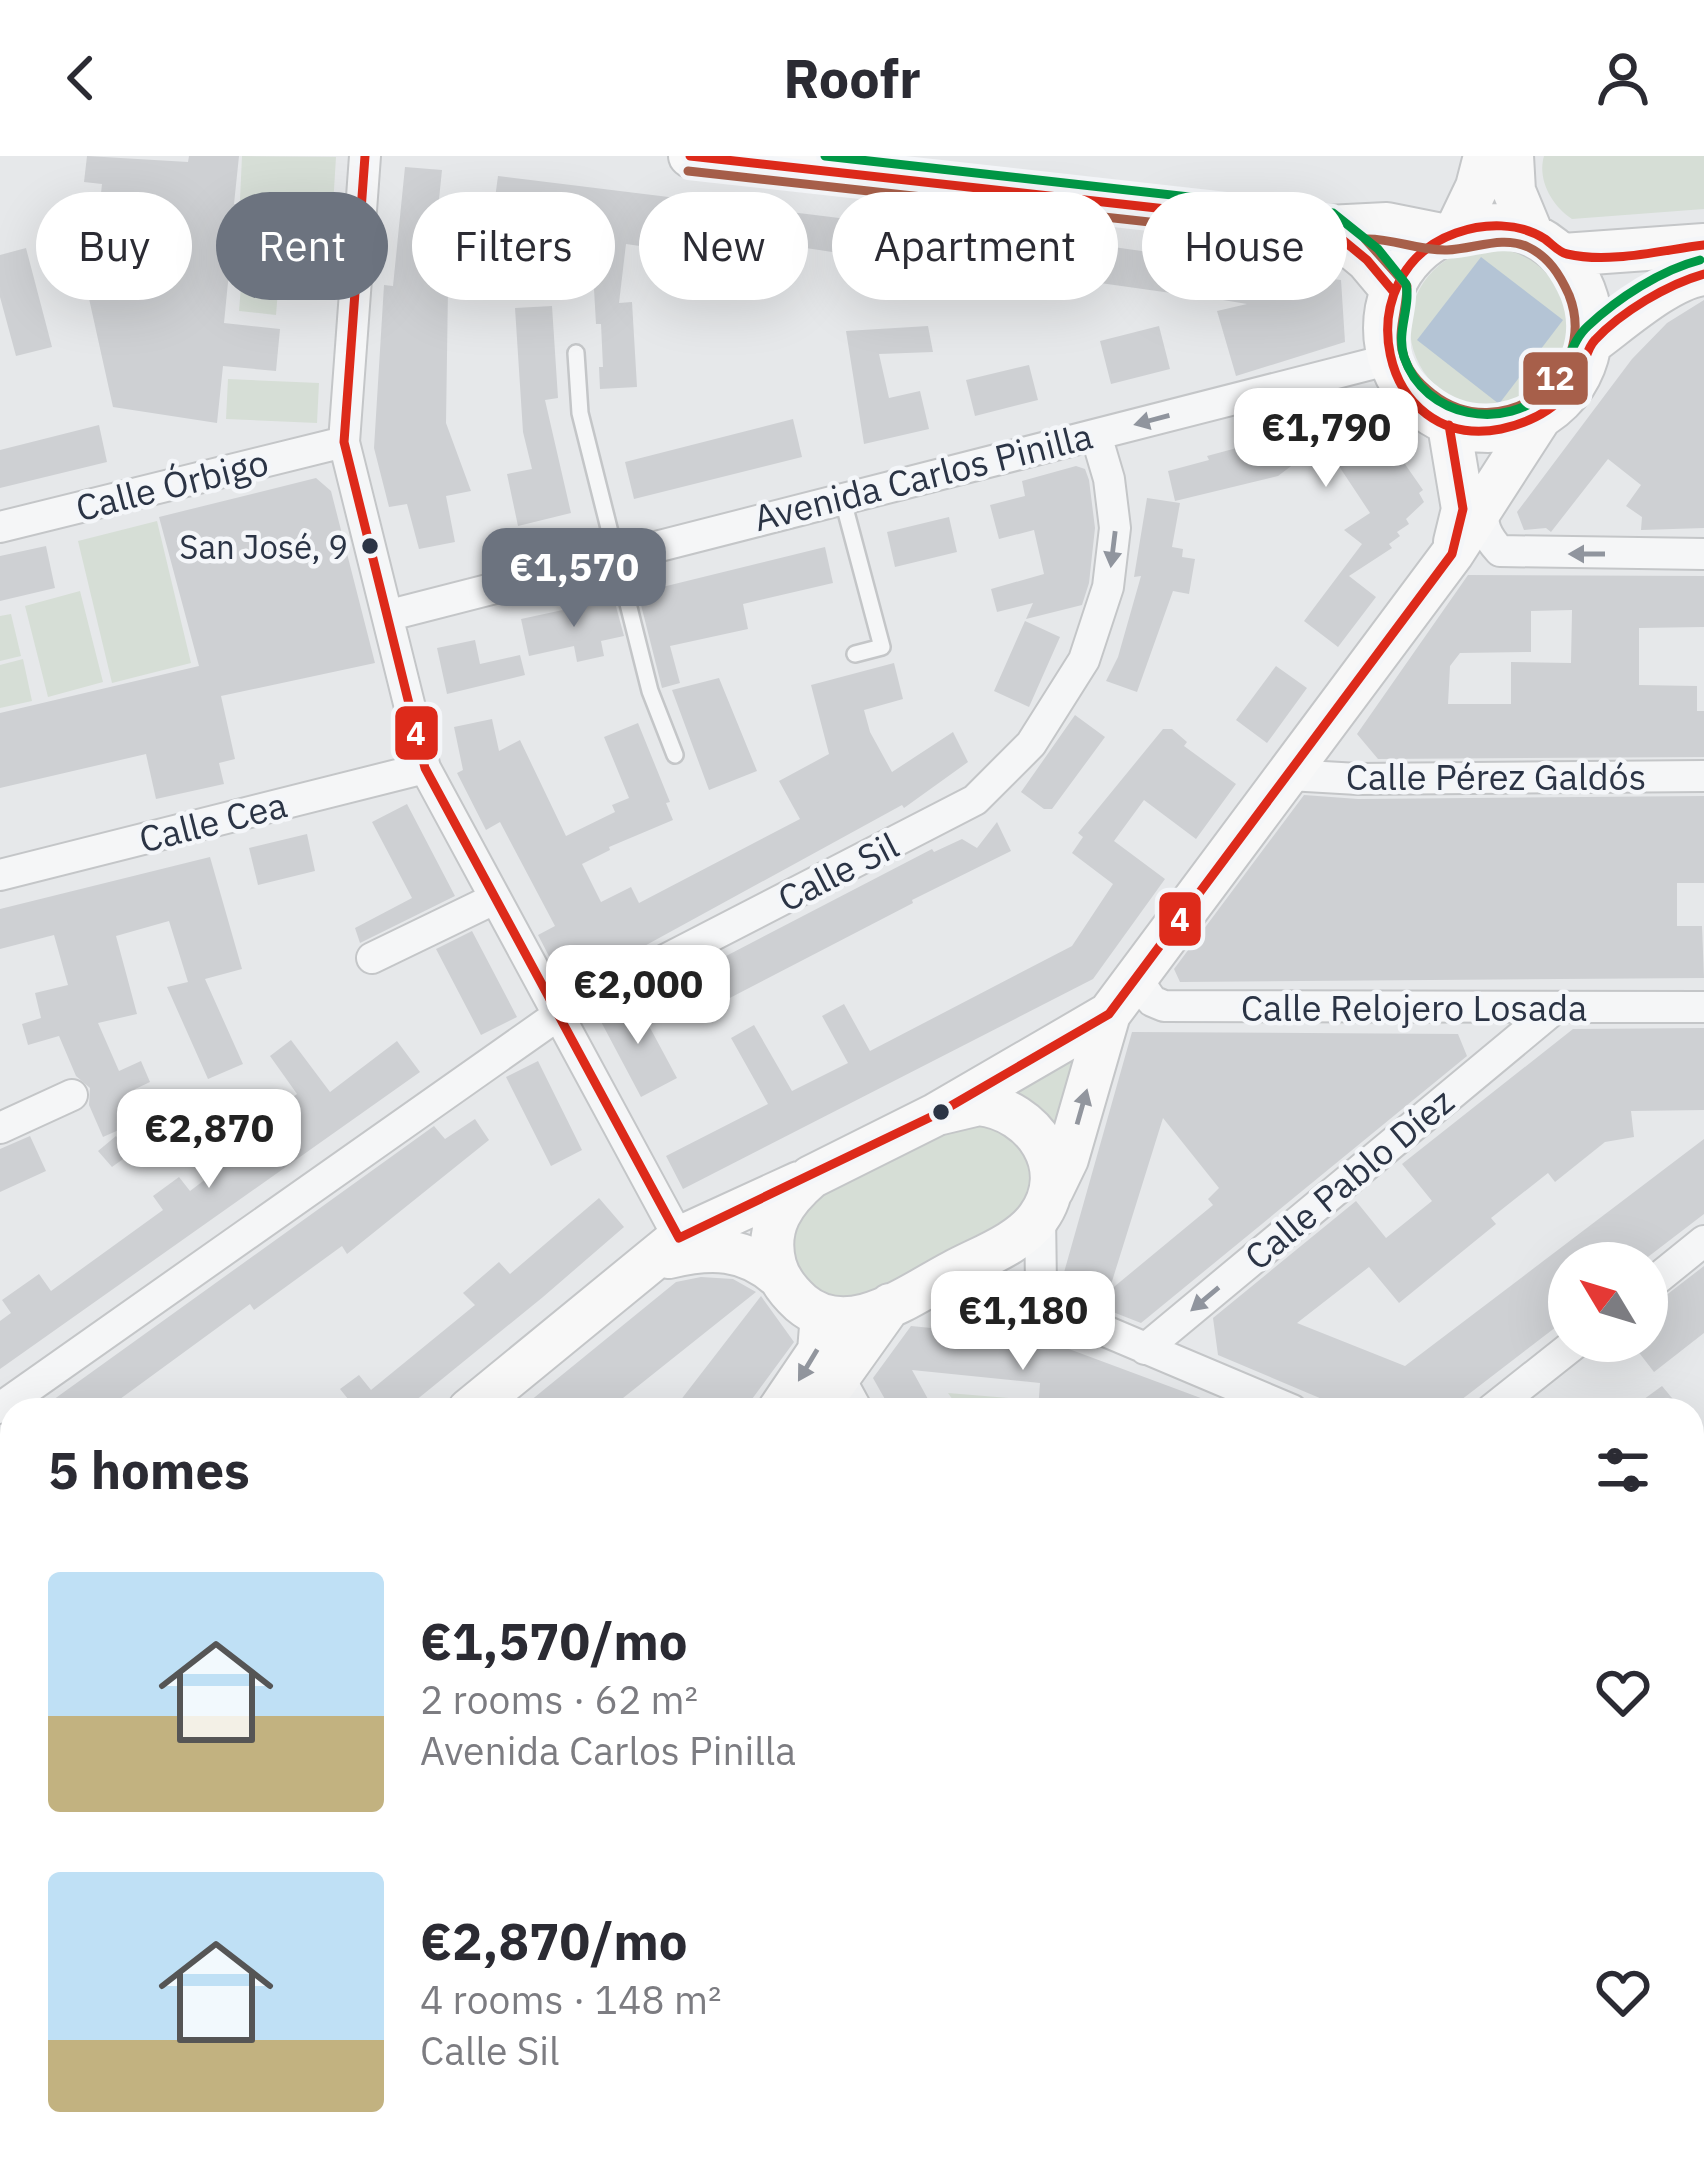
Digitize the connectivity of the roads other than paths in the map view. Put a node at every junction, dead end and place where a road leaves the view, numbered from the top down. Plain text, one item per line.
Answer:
1 (365, 156) edge
2 (690, 156) edge
3 (1485, 156) edge
4 (1513, 156) edge
5 (853, 165) edge
6 (1142, 203) edge
7 (1347, 226) edge
8 (1451, 235) junction
9 (1547, 243) junction
10 (1347, 244) edge
11 (1704, 245) edge
12 (1704, 274) edge
13 (1393, 291) junction
14 (1591, 343) junction
15 (576, 352) dead end
16 (1388, 360) junction
17 (1540, 416) junction
18 (1448, 425) junction
19 (1096, 435) junction
20 (344, 442) junction
21 (842, 497) junction
22 (1484, 504) junction
23 (0, 527) edge
24 (617, 554) junction
25 (1452, 554) junction
26 (1704, 554) edge
27 (390, 615) junction
28 (855, 654) dead end
29 (675, 755) dead end
30 (425, 768) junction
31 (1289, 775) junction
32 (1704, 776) edge
33 (0, 875) edge
34 (494, 899) junction
35 (372, 958) dead end
36 (1137, 979) junction
37 (1704, 1007) edge
38 (1553, 1009) junction
39 (1109, 1014) junction
40 (558, 1015) junction
41 (72, 1095) dead end
42 (937, 1114) junction
43 (0, 1128) edge
44 (811, 1177) junction
45 (1045, 1206) junction
46 (1704, 1241) edge
47 (665, 1250) junction
48 (1668, 1270) edge
49 (778, 1276) junction
50 (905, 1297) junction
51 (1053, 1309) junction
52 (822, 1315) junction
53 (1145, 1349) junction
54 (1553, 1362) edge
55 (14, 1398) edge
56 (485, 1398) edge
57 (787, 1398) edge
58 (838, 1398) edge
59 (1263, 1398) edge
60 (1507, 1398) edge

1 - 20 street
2 - 5 main road
3 - 8 main road
4 - 9 main road
5 - 6 main road
7 - 8 main road
8 - 9 main road
8 - 13 main road
9 - 11 main road
9 - 14 main road
10 - 13 main road
12 - 14 main road
13 - 16 main road
14 - 17 main road
15 - 24 lane
16 - 18 main road
16 -> 19 street, Avenida Carlos Pinilla
17 - 18 main road
17 - 22 main road
18 - 25 main road
19 - 21 street, Avenida Carlos Pinilla
19 -> 40 street, Calle Sil
20 - 23 street, Calle Órbigo
20 - 27 street
21 - 24 street, Avenida Carlos Pinilla
21 - 28 lane
22 - 25 main road
26 -> 22 street
24 - 27 street, Avenida Carlos Pinilla
24 - 29 lane
25 - 31 main road
27 - 30 street
30 - 33 street, Calle Cea
30 - 34 street
31 - 32 street, Calle Pérez Galdós
31 - 36 main road
34 - 35 street
34 - 40 street
36 - 38 street, Calle Relojero Losada
36 - 39 main road
37 - 38 street, Calle Relojero Losada
38 -> 53 street, Calle Pablo Díez
39 - 42 main road
45 -> 39 main road
40 - 47 street
40 - 55 street, Calle Sil
41 - 43 street
42 - 44 main road
42 - 45 main road
44 - 47 main road
44 - 49 main road
45 - 50 main road
45 - 51 street
46 - 48 street
47 - 49 main road
47 - 56 main road
49 - 52 main road
50 - 51 street
50 - 52 main road
50 - 58 main road
51 - 53 street
52 -> 57 main road
53 - 59 street
54 - 60 street

